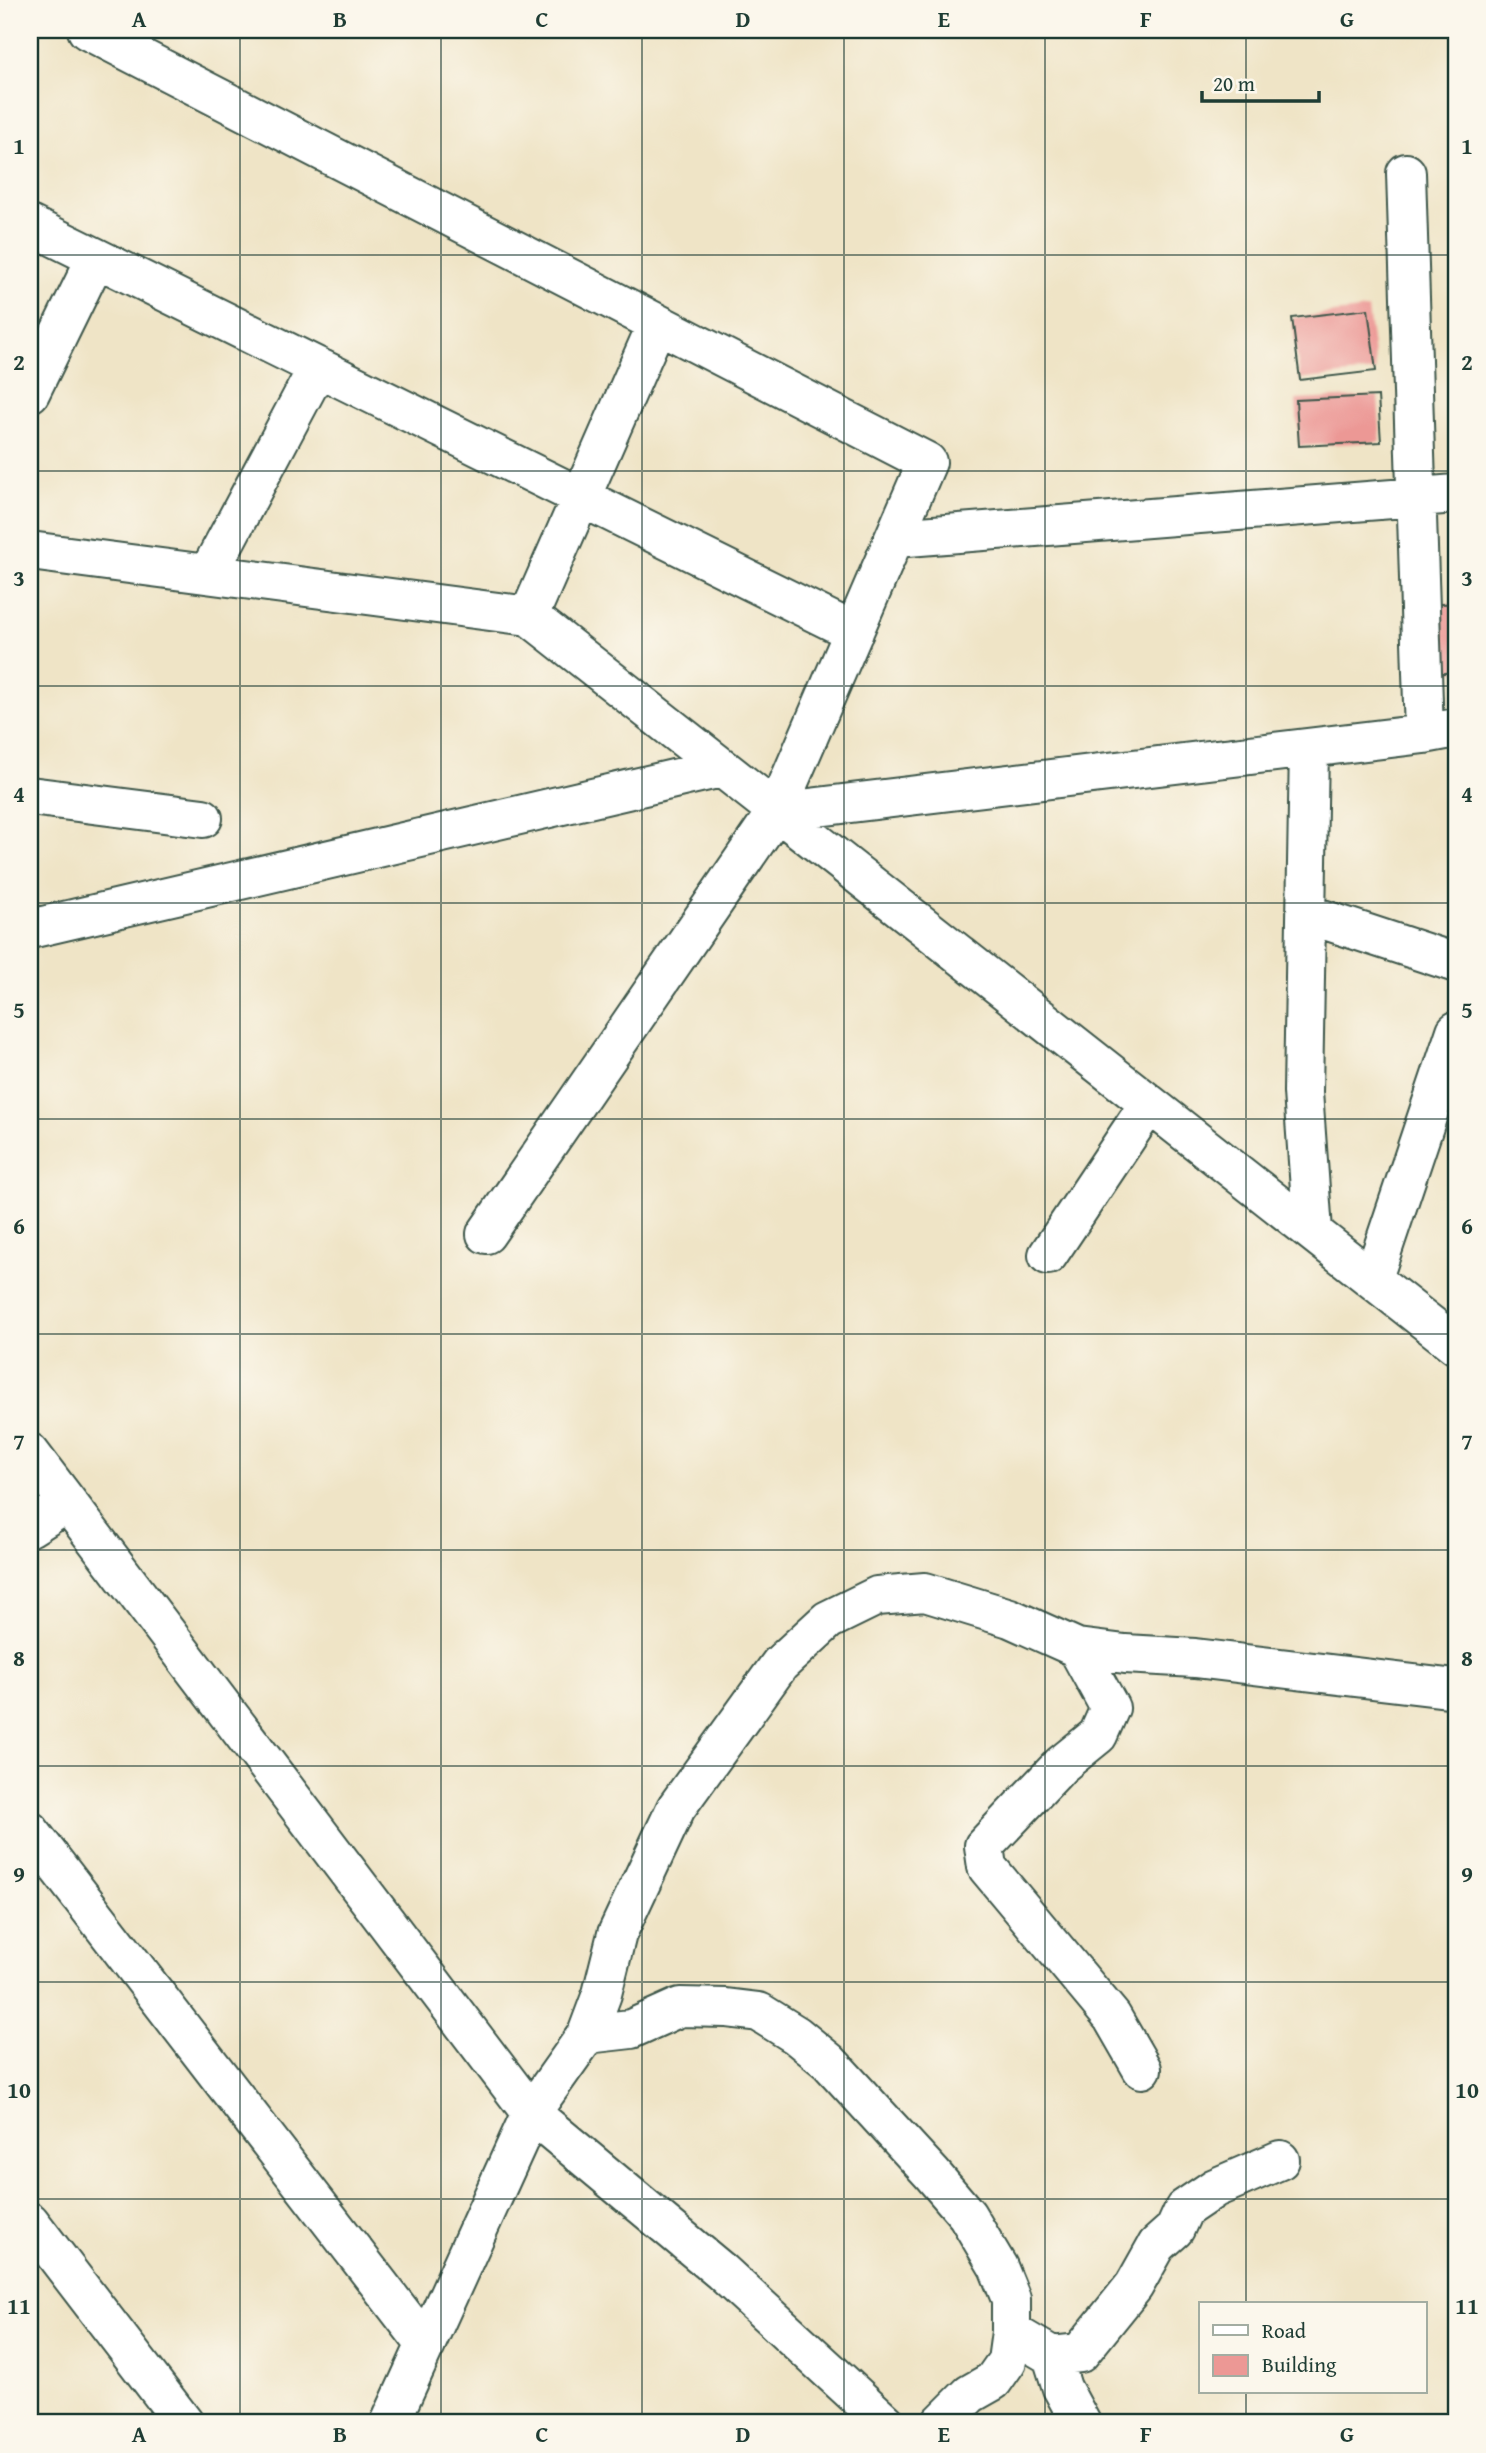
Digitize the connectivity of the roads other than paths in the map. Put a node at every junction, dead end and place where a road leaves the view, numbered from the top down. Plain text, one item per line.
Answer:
1 (87, 30) edge
2 (1406, 173) dead end
3 (30, 225) edge
4 (96, 258) junction
5 (657, 324) junction
6 (318, 367) junction
7 (30, 393) edge
8 (1456, 494) edge
9 (581, 497) junction
10 (1416, 497) junction
11 (895, 538) junction
12 (30, 551) edge
13 (208, 574) junction
14 (529, 616) junction
15 (854, 632) junction
16 (1440, 731) edge
17 (1309, 748) junction
18 (721, 768) junction
19 (30, 796) edge
20 (776, 812) junction
21 (203, 818) dead end
22 (1307, 914) junction
23 (30, 929) edge
24 (1456, 963) edge
25 (1456, 1031) edge
26 (1149, 1104) junction
27 (1313, 1231) junction
28 (486, 1234) dead end
29 (1048, 1255) dead end
30 (1373, 1278) junction
31 (1456, 1345) edge
32 (30, 1453) edge
33 (68, 1503) junction
34 (30, 1527) edge
35 (1077, 1647) junction
36 (1456, 1689) edge
37 (30, 1831) edge
38 (587, 2034) junction
39 (1142, 2069) dead end
40 (531, 2113) junction
41 (1280, 2160) dead end
42 (30, 2222) edge
43 (1011, 2332) junction
44 (426, 2345) junction
45 (1052, 2356) junction
46 (184, 2423) edge
47 (390, 2423) edge
48 (886, 2423) edge
49 (941, 2423) edge
50 (1081, 2423) edge

1 - 5 street
2 - 10 street
3 - 4 street
4 - 6 street
4 - 7 street
5 - 9 street
5 - 11 street
6 - 9 street
6 - 13 street
8 - 10 street
9 - 14 street
9 - 15 street
10 - 11 street
10 - 16 street
11 - 15 street
12 - 13 street
13 - 14 street
14 - 18 street
15 - 20 street
16 - 17 street
17 - 20 street
17 - 22 street
18 - 20 street
18 - 23 street
19 - 21 street
20 - 26 street
20 - 28 street
22 - 24 street
22 - 27 street
25 - 30 street
26 - 27 street
26 - 29 street
27 - 30 street
30 - 31 street
32 - 33 street
33 - 34 street
33 - 40 street
35 - 36 street
35 - 38 street
35 - 39 street
37 - 44 street
38 - 40 street
38 - 43 street
40 - 44 street
40 - 48 street
41 - 45 street
42 - 46 street
43 - 45 street
43 - 49 street
44 - 47 street
45 - 50 street

